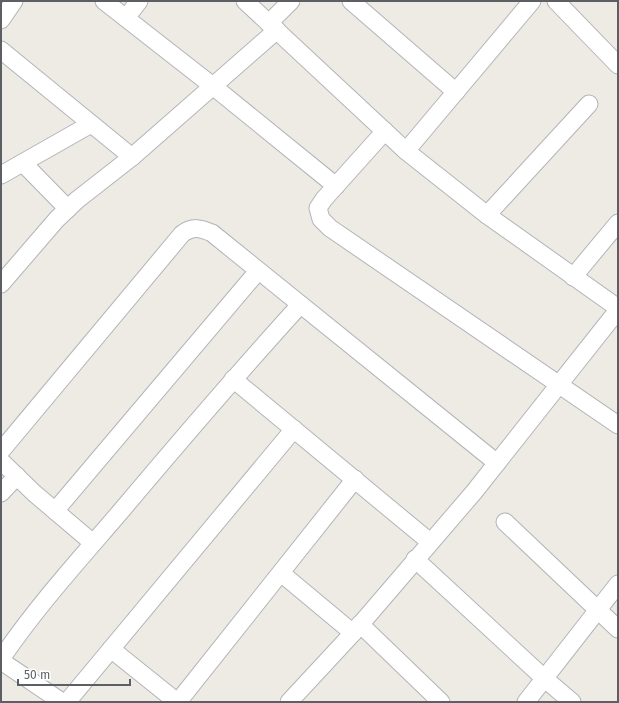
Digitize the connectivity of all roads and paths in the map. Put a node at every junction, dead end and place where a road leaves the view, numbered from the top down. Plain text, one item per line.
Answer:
1 (14, 1) edge
2 (104, 1) edge
3 (139, 1) edge
4 (245, 1) edge
5 (291, 1) edge
6 (351, 1) edge
7 (532, 1) edge
8 (556, 1) edge
9 (126, 18) junction
10 (1, 20) edge
11 (273, 27) junction
12 (1, 50) edge
13 (618, 65) edge
14 (214, 87) junction
15 (456, 92) junction
16 (590, 104) dead end
17 (91, 124) junction
18 (385, 131) junction
19 (406, 151) junction
20 (132, 157) junction
21 (22, 163) junction
22 (1, 175) edge
23 (336, 186) junction
24 (68, 209) junction
25 (488, 215) junction
26 (618, 223) edge
27 (258, 271) junction
28 (573, 277) junction
29 (1, 284) edge
30 (300, 305) junction
31 (618, 309) edge
32 (233, 379) junction
33 (560, 385) junction
34 (618, 425) edge
35 (294, 429) junction
36 (1, 451) edge
37 (1, 461) edge
38 (497, 463) junction
39 (17, 476) junction
40 (354, 480) junction
41 (1, 493) edge
42 (55, 510) junction
43 (506, 522) dead end
44 (430, 542) junction
45 (93, 543) junction
46 (416, 559) junction
47 (280, 573) junction
48 (618, 584) edge
49 (598, 612) junction
50 (356, 629) junction
51 (618, 629) edge
52 (111, 649) junction
53 (1, 660) edge
54 (545, 679) junction
55 (62, 702) edge
56 (67, 702) edge
57 (177, 702) edge
58 (289, 702) edge
59 (441, 702) edge
60 (526, 702) edge
61 (572, 702) edge

1 - 10 street
2 - 9 street
3 - 9 street
4 - 11 street
5 - 11 street
6 - 15 street
7 - 15 street
8 - 13 street
9 - 14 street
11 - 14 street
11 - 18 street
12 - 17 street
14 - 20 street
14 - 23 street
15 - 19 street
16 - 25 street
17 - 20 street
17 - 21 street
18 - 19 street
18 - 23 street
19 - 25 street
20 - 24 street
21 - 22 street
21 - 24 street
23 - 33 street
24 - 29 street
25 - 28 street
26 - 28 street
27 - 30 street
27 - 36 street
27 - 42 street
28 - 31 street
30 - 32 street
30 - 38 street
31 - 33 street
32 - 35 street
32 - 45 street
33 - 34 street
33 - 38 street
35 - 40 street
35 - 52 street
37 - 39 street
38 - 44 street
39 - 41 street
39 - 42 street
40 - 44 street
40 - 47 street
42 - 45 street
43 - 49 street
44 - 46 street
45 - 53 street
46 - 50 street
46 - 54 street
47 - 50 street
47 - 57 street
48 - 49 street
49 - 51 street
49 - 54 street
50 - 58 street
50 - 59 street
52 - 56 street
52 - 57 street
53 - 55 street
54 - 60 street
54 - 61 street

